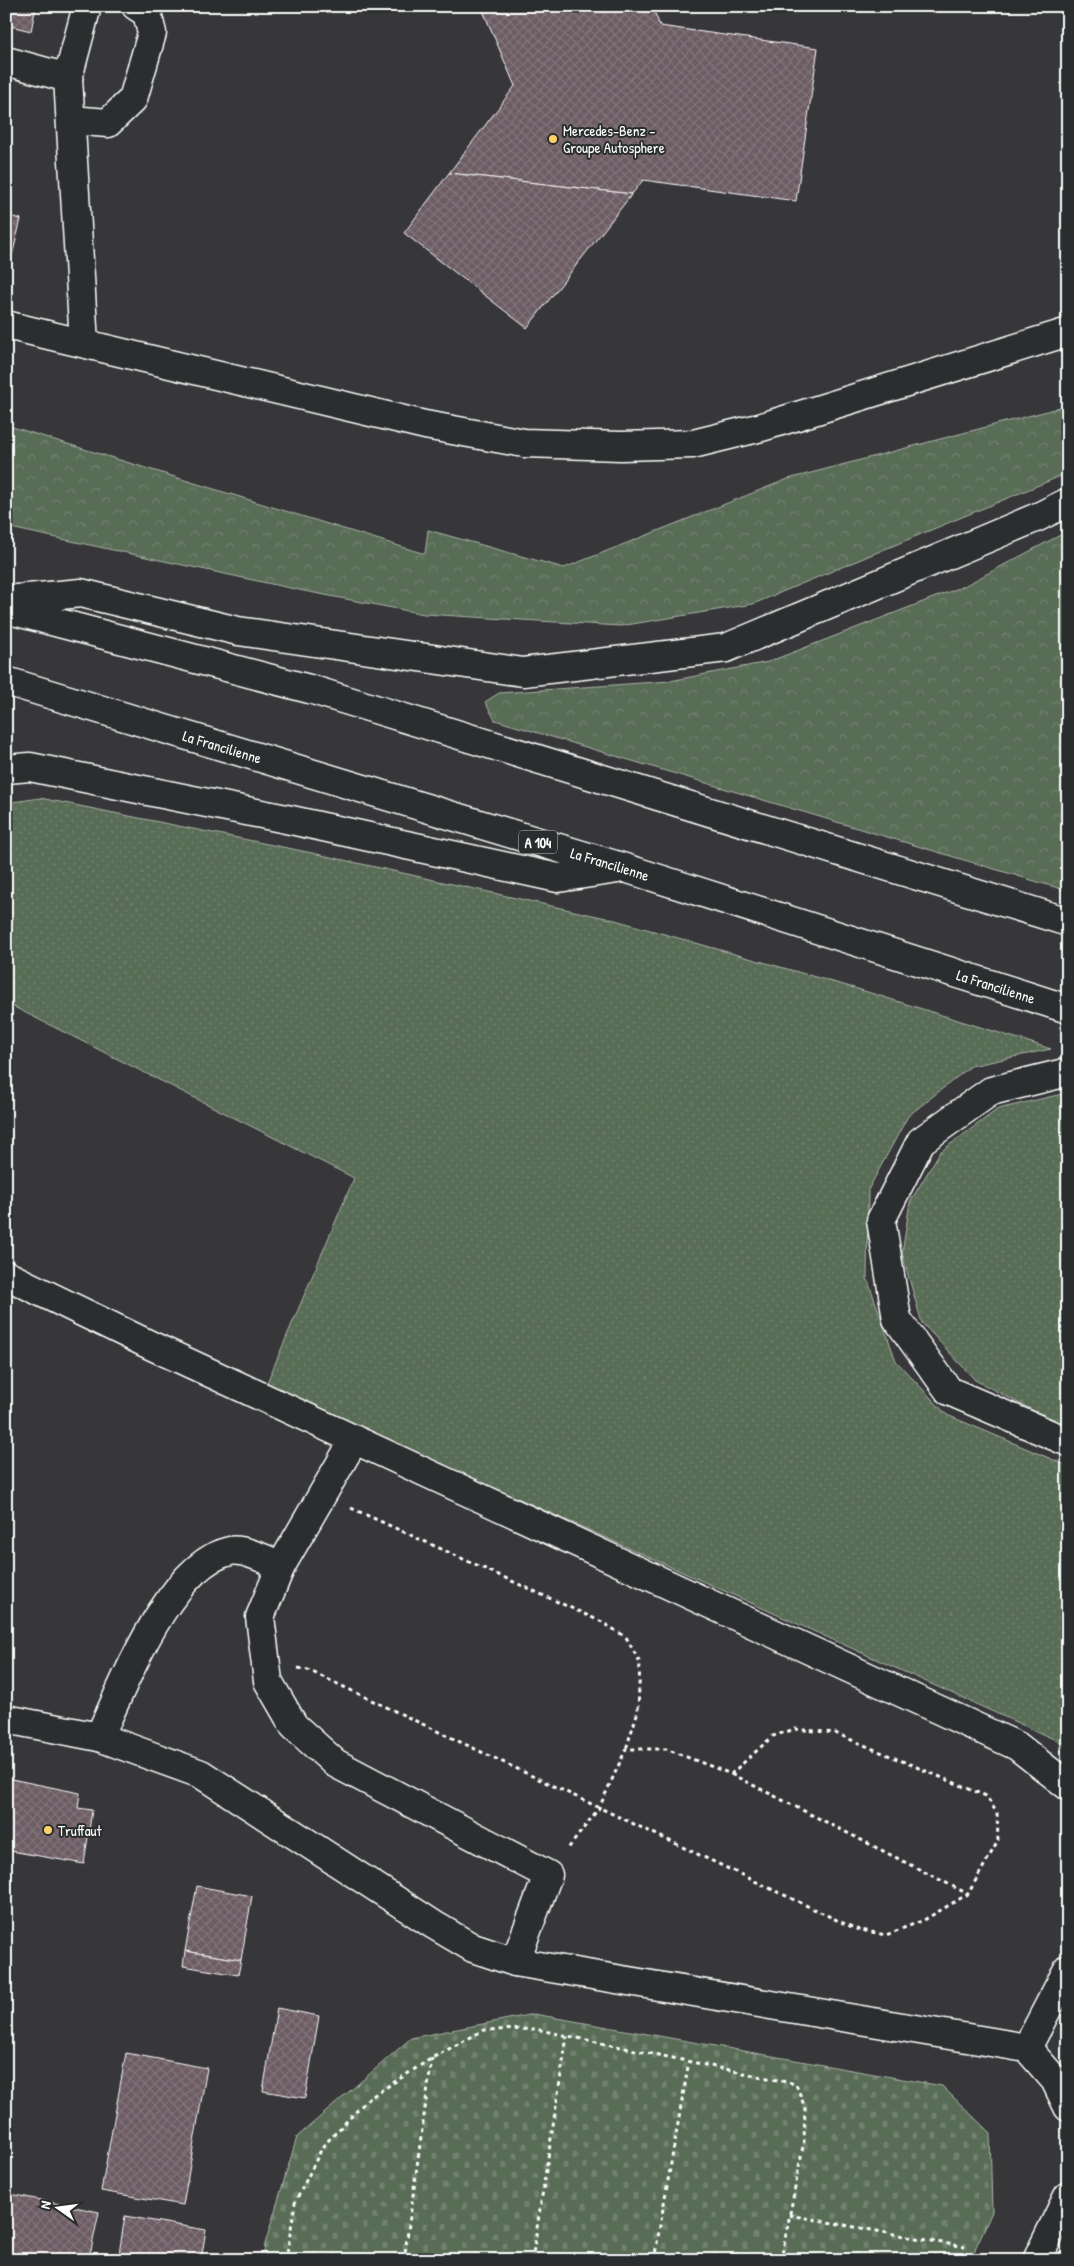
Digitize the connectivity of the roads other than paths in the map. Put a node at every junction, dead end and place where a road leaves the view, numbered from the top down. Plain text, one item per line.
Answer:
1 (88, 6) edge
2 (136, 6) edge
3 (6, 62) edge
4 (68, 78) junction
5 (71, 120) junction
6 (6, 325) edge
7 (1068, 332) edge
8 (84, 344) junction
9 (1068, 502) edge
10 (6, 600) edge
11 (6, 609) edge
12 (6, 682) edge
13 (6, 769) edge
14 (624, 868) junction
15 (1068, 922) edge
16 (1068, 1009) edge
17 (1068, 1072) edge
18 (6, 1274) edge
19 (354, 1440) junction
20 (1068, 1442) edge
21 (281, 1566) junction
22 (6, 1720) edge
23 (99, 1737) junction
24 (1068, 1786) edge
25 (515, 1962) junction
26 (1068, 1969) edge
27 (1027, 2048) junction
28 (1068, 2107) edge
29 (1068, 2196) edge
30 (1037, 2260) edge

1 - 4 main road
2 - 5 main road
3 - 4 main road
4 - 5 main road
5 - 8 main road
6 - 8 main road
7 - 8 main road
9 - 10 main road
11 - 15 main road
12 - 14 main road, La Francilienne / A 104
13 - 14 main road
14 - 16 main road, La Francilienne / A 104
17 - 20 main road
18 - 19 main road
19 - 21 main road
19 - 24 main road
21 - 23 main road
21 - 25 main road
22 - 23 main road
23 - 25 main road
25 - 27 main road
26 - 27 main road
27 - 28 main road
29 - 30 main road

